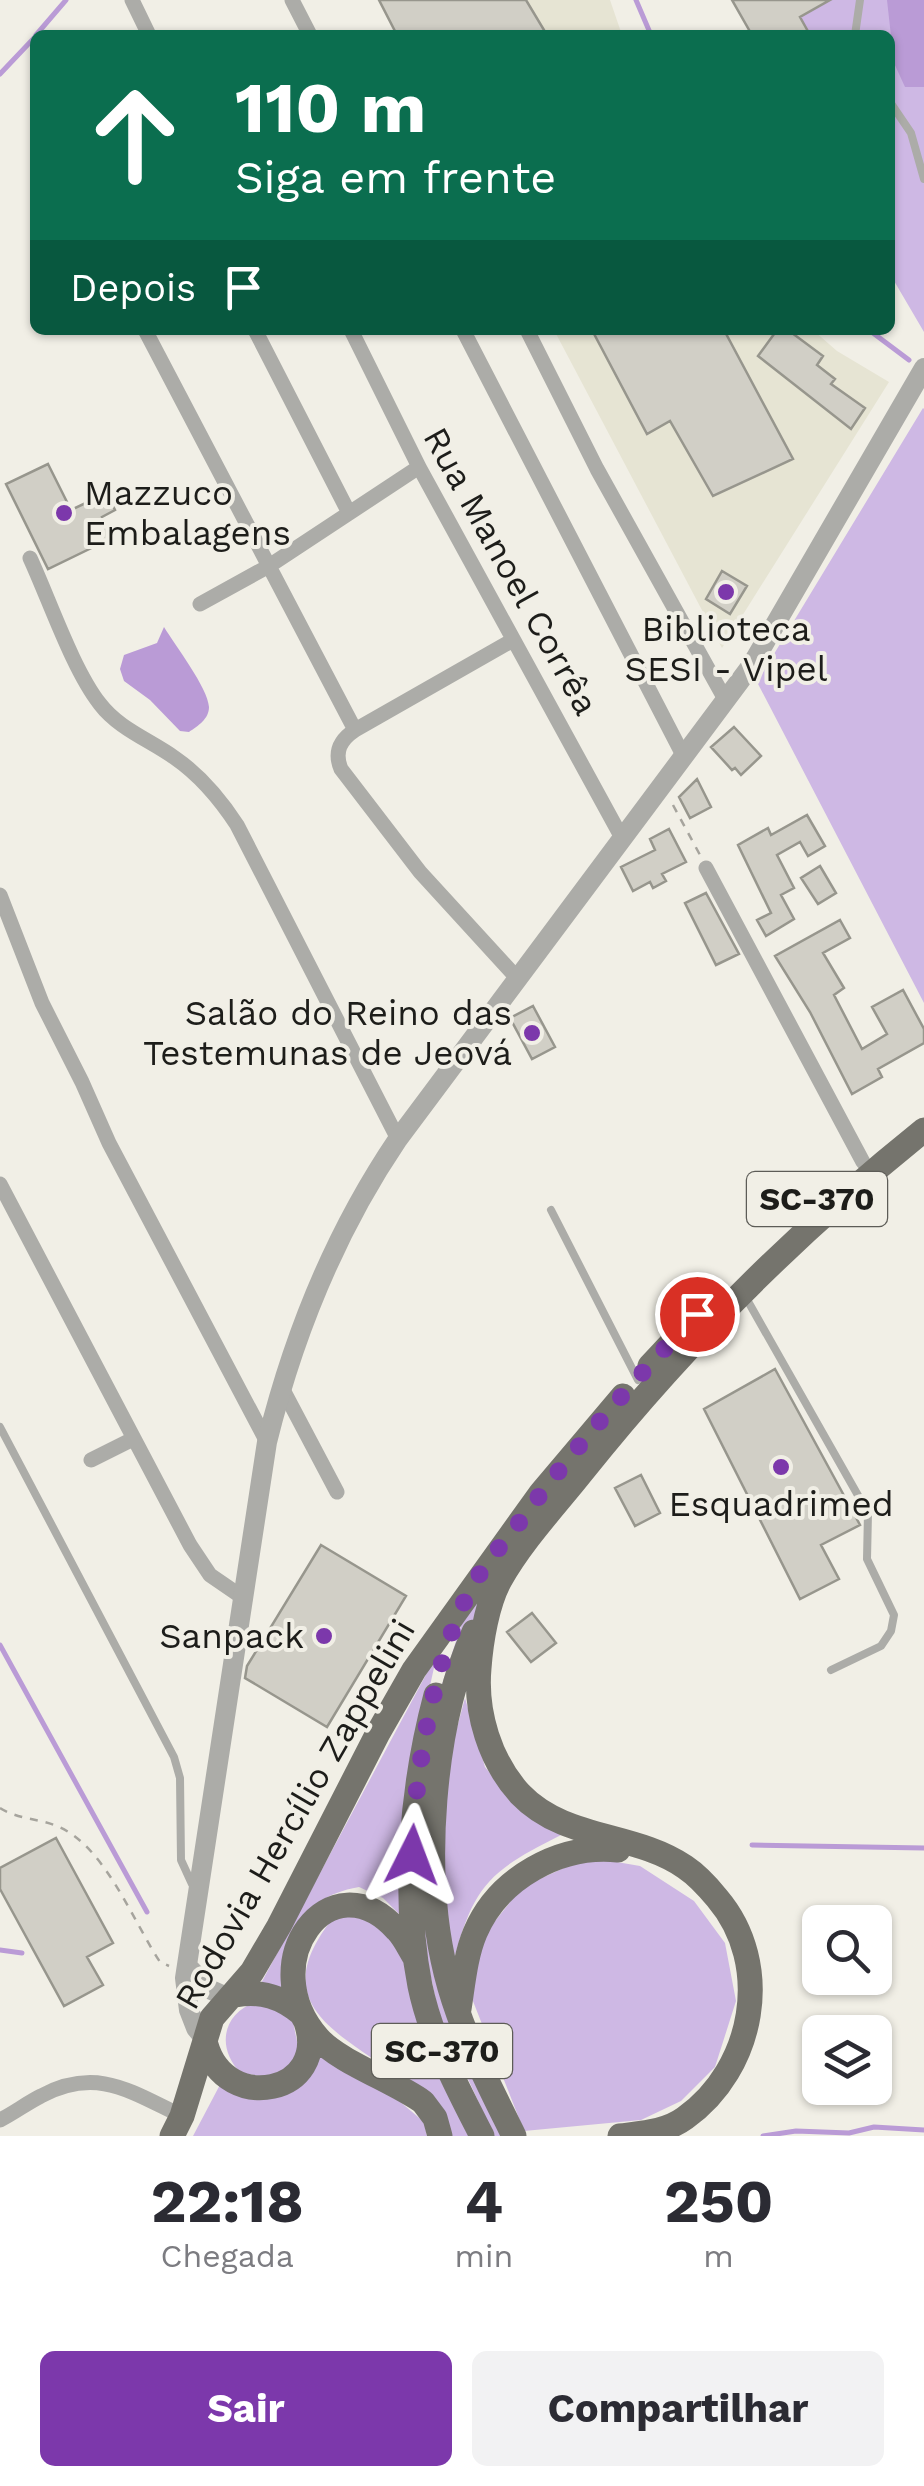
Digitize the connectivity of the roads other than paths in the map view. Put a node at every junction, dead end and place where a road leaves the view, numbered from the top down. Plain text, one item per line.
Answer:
1 (132, 0) edge
2 (292, 0) edge
3 (860, 0) edge
4 (147, 30) edge
5 (307, 30) edge
6 (857, 30) edge
7 (895, 110) edge
8 (924, 179) edge
9 (148, 335) edge
10 (258, 335) edge
11 (353, 335) edge
12 (466, 335) edge
13 (530, 335) edge
14 (924, 368) edge
15 (419, 467) junction
16 (349, 513) junction
17 (30, 558) dead end
18 (269, 566) junction
19 (200, 604) dead end
20 (513, 640) junction
21 (726, 701) junction
22 (355, 730) junction
23 (684, 757) junction
24 (622, 838) junction
25 (706, 868) road end
26 (0, 895) edge
27 (517, 978) junction
28 (924, 1112) edge
29 (924, 1130) edge
30 (398, 1140) junction
31 (863, 1162) junction
32 (0, 1184) edge
33 (551, 1210) dead end
34 (742, 1292) junction
35 (638, 1380) junction
36 (281, 1386) junction
37 (0, 1427) edge
38 (133, 1438) junction
39 (267, 1442) junction
40 (92, 1460) dead end
41 (337, 1492) dead end
42 (487, 1582) junction
43 (244, 1599) junction
44 (830, 1670) dead end
45 (657, 1854) junction
46 (196, 1893) junction
47 (416, 1960) junction
48 (187, 1966) junction
49 (232, 1997) junction
50 (458, 2014) junction
51 (304, 2018) junction
52 (206, 2043) junction
53 (0, 2120) edge
54 (177, 2126) edge
55 (440, 2136) edge
56 (482, 2136) edge
57 (514, 2136) edge
58 (620, 2136) edge

1 - 4 street
2 - 5 street
3 - 6 lane
7 - 8 lane
9 - 18 street
10 - 16 street
11 - 15 street, Rua Manoel Corrêa
12 - 23 street
13 - 21 street
14 - 21 street
15 - 16 street
15 - 20 street, Rua Manoel Corrêa
16 - 18 street
17 - 30 street
18 - 19 street
18 - 22 street
20 - 22 street
20 - 24 street, Rua Manoel Corrêa
21 - 23 street
22 - 27 street
23 - 24 street
24 - 27 street
25 - 31 street
26 - 39 street
27 - 30 street
28 - 31 main road, Rodovia Hercílio Zappelini / SC-370
29 - 34 main road, Rodovia Hercílio Zappelini / SC-370
30 - 36 street
31 - 35 main road, Rodovia Hercílio Zappelini / SC-370
32 - 38 street
33 - 35 lane
34 - 42 main road, Rodovia Hercílio Zappelini / SC-370
34 - 44 lane
35 - 42 main road, Rodovia Hercílio Zappelini / SC-370
36 - 39 street
36 - 41 street
37 - 46 lane
38 - 40 street
38 - 43 street
39 - 43 street
42 - 45 main road, Rodovia Hercílio Zappelini / SC-370
42 - 47 main road, SC-370
42 - 49 main road, Rodovia Hercílio Zappelini / SC-370
42 - 50 main road, SC-370
43 - 46 street
45 - 50 main road
45 - 58 main road, Rodovia Hercílio Zappelini / SC-370
46 - 48 street
47 - 51 main road
47 - 56 main road, SC-370
48 - 49 street
48 - 52 street
49 - 51 main road
49 - 52 main road, Rodovia Hercílio Zappelini / SC-370
50 - 57 main road, SC-370
51 - 52 main road
51 - 55 main road
52 - 54 main road, Rodovia Hercílio Zappelini / SC-370
53 - 54 street

